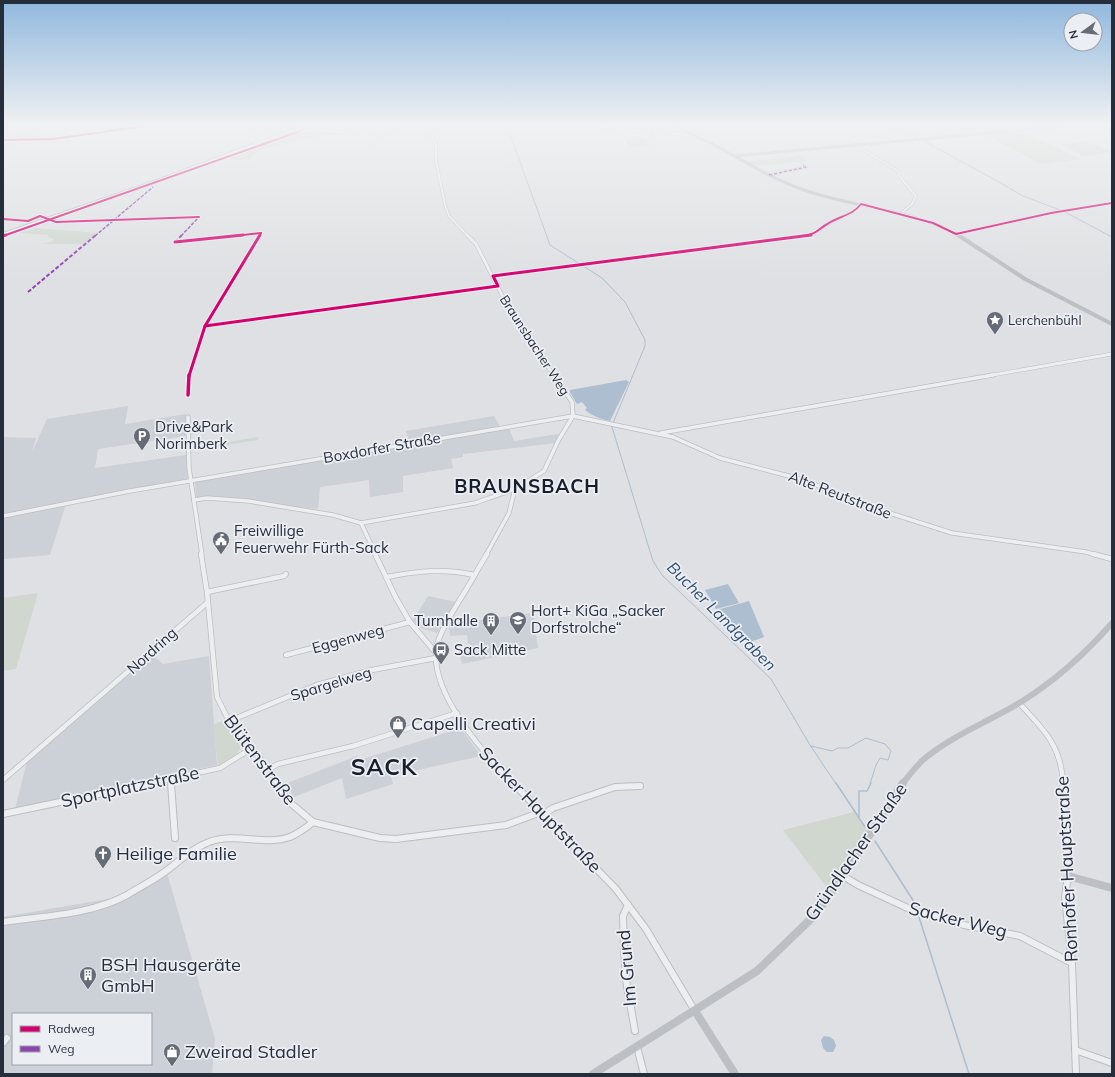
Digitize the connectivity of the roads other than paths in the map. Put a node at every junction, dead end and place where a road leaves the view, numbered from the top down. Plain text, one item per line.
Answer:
1 (164, 176) edge
2 (166, 176) edge
3 (439, 176) edge
4 (772, 176) edge
5 (900, 176) edge
6 (1112, 203) edge
7 (861, 204) junction
8 (900, 214) junction
9 (52, 217) junction
10 (3, 233) edge
11 (956, 234) junction
12 (774, 240) dead end
13 (1112, 324) edge
14 (1112, 354) edge
15 (573, 416) junction
16 (188, 417) dead end
17 (659, 433) junction
18 (191, 481) junction
19 (515, 489) junction
20 (194, 500) junction
21 (3, 516) edge
22 (361, 523) junction
23 (1112, 559) edge
24 (286, 574) dead end
25 (474, 575) junction
26 (387, 577) junction
27 (207, 592) junction
28 (208, 602) junction
29 (410, 622) junction
30 (1112, 623) edge
31 (436, 655) junction
32 (286, 656) dead end
33 (1019, 703) junction
34 (457, 713) junction
35 (229, 721) junction
36 (252, 748) junction
37 (269, 770) junction
38 (171, 779) junction
39 (3, 780) edge
40 (640, 786) dead end
41 (542, 813) junction
42 (3, 814) edge
43 (313, 822) junction
44 (175, 838) dead end
45 (843, 876) junction
46 (1068, 876) junction
47 (1112, 888) edge
48 (628, 905) junction
49 (3, 922) edge
50 (1072, 963) junction
51 (696, 1011) junction
52 (634, 1031) dead end
53 (637, 1047) junction
54 (1076, 1050) junction
55 (1112, 1063) edge
56 (592, 1074) edge
57 (644, 1074) edge
58 (735, 1074) edge
59 (1076, 1074) edge

1 - 9 main road
2 - 9 main road
3 - 15 street, Braunsbacher Weg
4 - 7 street
5 - 8 street
6 - 11 street
7 - 8 street
7 - 12 street
8 - 11 street
9 - 10 main road
11 - 13 street
14 - 17 street
15 - 17 street, Alte Reutstraße
15 - 18 street, Boxdorfer Straße
15 - 19 street
16 - 18 street
17 - 23 street, Alte Reutstraße
18 - 20 street
18 - 21 street, Boxdorfer Straße
19 - 22 street
19 - 25 street
20 - 22 street
20 - 27 street
22 - 26 street
24 - 27 street
25 - 26 street
25 - 31 street
26 - 29 street
27 - 28 street
28 - 35 street, Blütenstraße
28 - 39 street, Nordring
29 - 31 street
29 - 32 street, Eggenweg
30 - 33 street, Gründlacher Straße
31 - 34 street, Sacker Hauptstraße
31 - 35 street, Spargelweg
33 - 45 street, Gründlacher Straße
33 - 46 street, Ronhofer Hauptstraße
34 - 37 street
34 - 41 street, Sacker Hauptstraße
35 - 36 street, Blütenstraße
36 - 37 street, Blütenstraße
36 - 38 street, Sportplatzstraße
37 - 43 street, Blütenstraße
38 - 42 street, Sportplatzstraße
38 - 44 street
40 - 41 street, Blütenstraße
41 - 43 street, Blütenstraße
41 - 48 street, Sacker Hauptstraße
43 - 49 street
45 - 50 street, Sacker Weg
45 - 51 street, Gründlacher Straße
46 - 47 street
46 - 50 street, Ronhofer Hauptstraße
48 - 51 street, Sacker Hauptstraße
48 - 52 street, Im Grund
50 - 54 street, Ronhofer Hauptstraße
51 - 53 street, Gründlacher Straße
51 - 58 street
53 - 56 street, Gründlacher Straße
53 - 57 street
54 - 55 street
54 - 59 street, Ronhofer Hauptstraße

